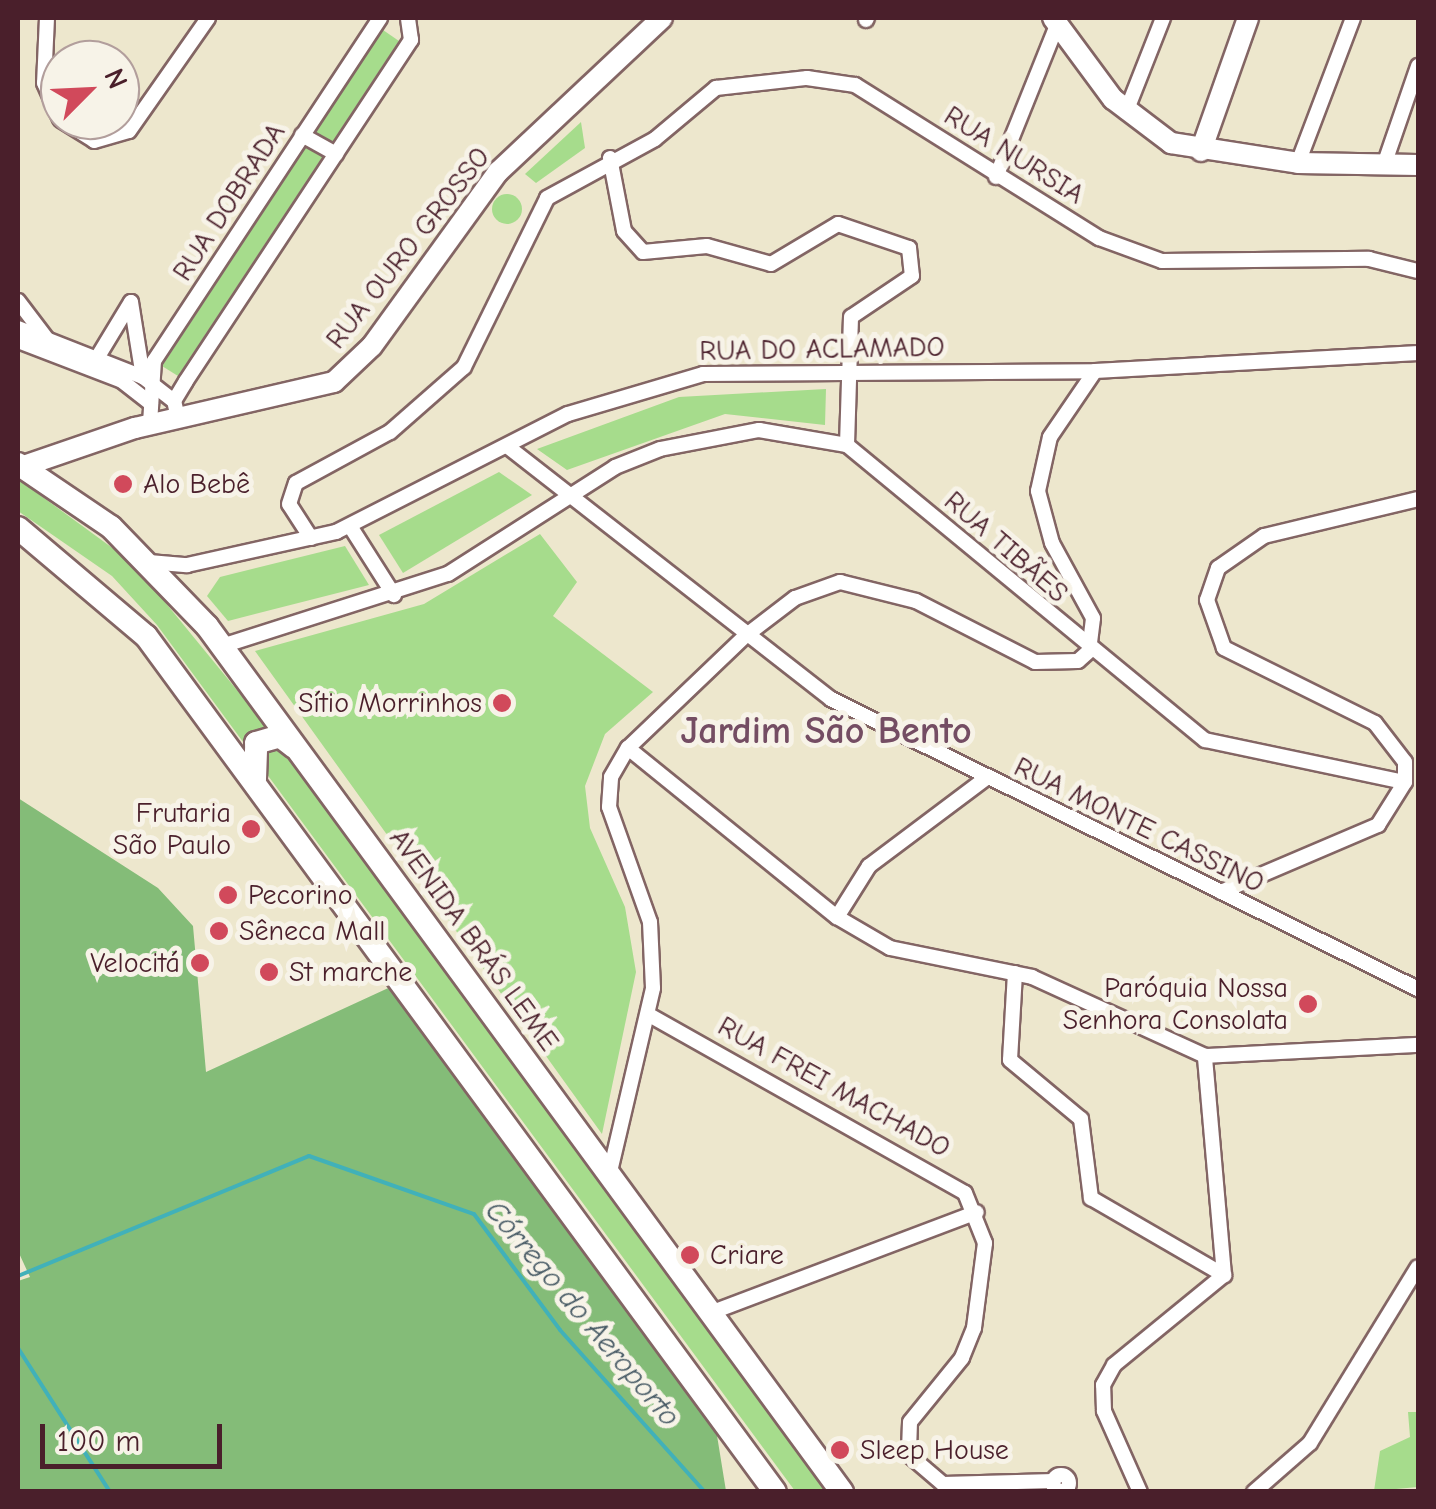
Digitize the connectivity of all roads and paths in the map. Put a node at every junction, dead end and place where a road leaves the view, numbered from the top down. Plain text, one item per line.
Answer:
1 (208, 18) edge
2 (380, 18) edge
3 (408, 18) edge
4 (662, 18) edge
5 (1163, 18) edge
6 (1248, 18) edge
7 (1352, 18) edge
8 (1057, 20) edge
9 (1418, 66) edge
10 (1126, 112) junction
11 (140, 114) edge
12 (302, 135) junction
13 (1201, 151) junction
14 (336, 154) junction
15 (610, 158) junction
16 (1298, 164) junction
17 (1384, 164) junction
18 (1418, 166) edge
19 (996, 177) junction
20 (1418, 271) edge
21 (18, 301) edge
22 (18, 328) edge
23 (18, 341) edge
24 (47, 343) junction
25 (1418, 354) edge
26 (94, 363) junction
27 (844, 370) junction
28 (1095, 372) junction
29 (148, 380) junction
30 (176, 409) junction
31 (150, 414) junction
32 (847, 445) junction
33 (507, 446) junction
34 (19, 466) edge
35 (568, 496) junction
36 (1418, 500) edge
37 (350, 526) junction
38 (18, 528) edge
39 (312, 538) junction
40 (145, 561) junction
41 (394, 595) junction
42 (744, 636) junction
43 (222, 646) junction
44 (1089, 651) junction
45 (298, 748) junction
46 (628, 748) junction
47 (986, 778) junction
48 (255, 780) junction
49 (1405, 782) junction
50 (1221, 892) junction
51 (838, 917) junction
52 (1015, 973) junction
53 (1418, 990) edge
54 (651, 1016) junction
55 (1418, 1045) edge
56 (1205, 1056) junction
57 (609, 1177) junction
58 (977, 1212) junction
59 (1418, 1267) edge
60 (1224, 1275) junction
61 (710, 1314) junction
62 (794, 1428) junction
63 (1061, 1487) edge
64 (777, 1492) edge
65 (815, 1492) edge
66 (842, 1492) edge
67 (1140, 1492) edge
68 (1254, 1492) edge

1 - 11 street
2 - 12 street, RUA DOBRADA
3 - 14 street
4 - 30 street, RUA OURO GROSSO
5 - 10 street
6 - 13 street
7 - 16 street
8 - 10 street
8 - 19 street
9 - 17 street
10 - 13 street
12 - 14 street
12 - 29 street, RUA DOBRADA
13 - 16 street
14 - 30 street
15 - 19 street, RUA NURSIA
15 - 27 street
15 - 39 street, RUA NURSIA
16 - 17 street
17 - 18 street
19 - 20 street, RUA NURSIA
21 - 24 street
22 - 24 street
23 - 24 street
24 - 26 street
25 - 28 street, RUA DO ACLAMADO
26 - 29 street
26 - 29 street
26 - 31 street
27 - 28 street, RUA DO ACLAMADO
27 - 32 street
27 - 33 street, RUA DO ACLAMADO
28 - 44 street
29 - 30 street
29 - 31 street, RUA DOBRADA
30 - 31 street, RUA OURO GROSSO
31 - 34 street, RUA OURO GROSSO
32 - 35 street
32 - 44 street, RUA TIBÃES
33 - 35 street, RUA MONTE CASSINO
33 - 37 street, RUA DO ACLAMADO
34 - 40 main road, AVENIDA BRÁS LEME
35 - 41 street
35 - 42 street, RUA MONTE CASSINO
36 - 49 street
37 - 39 street, RUA DO ACLAMADO
37 - 41 street
38 - 48 main road
39 - 40 street, RUA DO ACLAMADO
40 - 43 main road, AVENIDA BRÁS LEME
41 - 43 street
42 - 44 street
42 - 46 street
42 - 47 street, RUA MONTE CASSINO
43 - 45 main road, AVENIDA BRÁS LEME
44 - 49 street, RUA TIBÃES
45 - 48 main road
45 - 57 main road, AVENIDA BRÁS LEME
46 - 51 street
46 - 54 street
47 - 50 street, RUA MONTE CASSINO
47 - 51 street
48 - 64 main road
49 - 50 street
50 - 53 street, RUA MONTE CASSINO
51 - 52 street
52 - 56 street
52 - 60 street
54 - 57 street
54 - 58 street, RUA FREI MACHADO
55 - 56 street
56 - 60 street
57 - 61 main road, AVENIDA BRÁS LEME
58 - 61 street
58 - 63 street
59 - 68 street
60 - 67 street
61 - 62 main road, AVENIDA BRÁS LEME
62 - 65 main road
62 - 66 main road, AVENIDA BRÁS LEME

